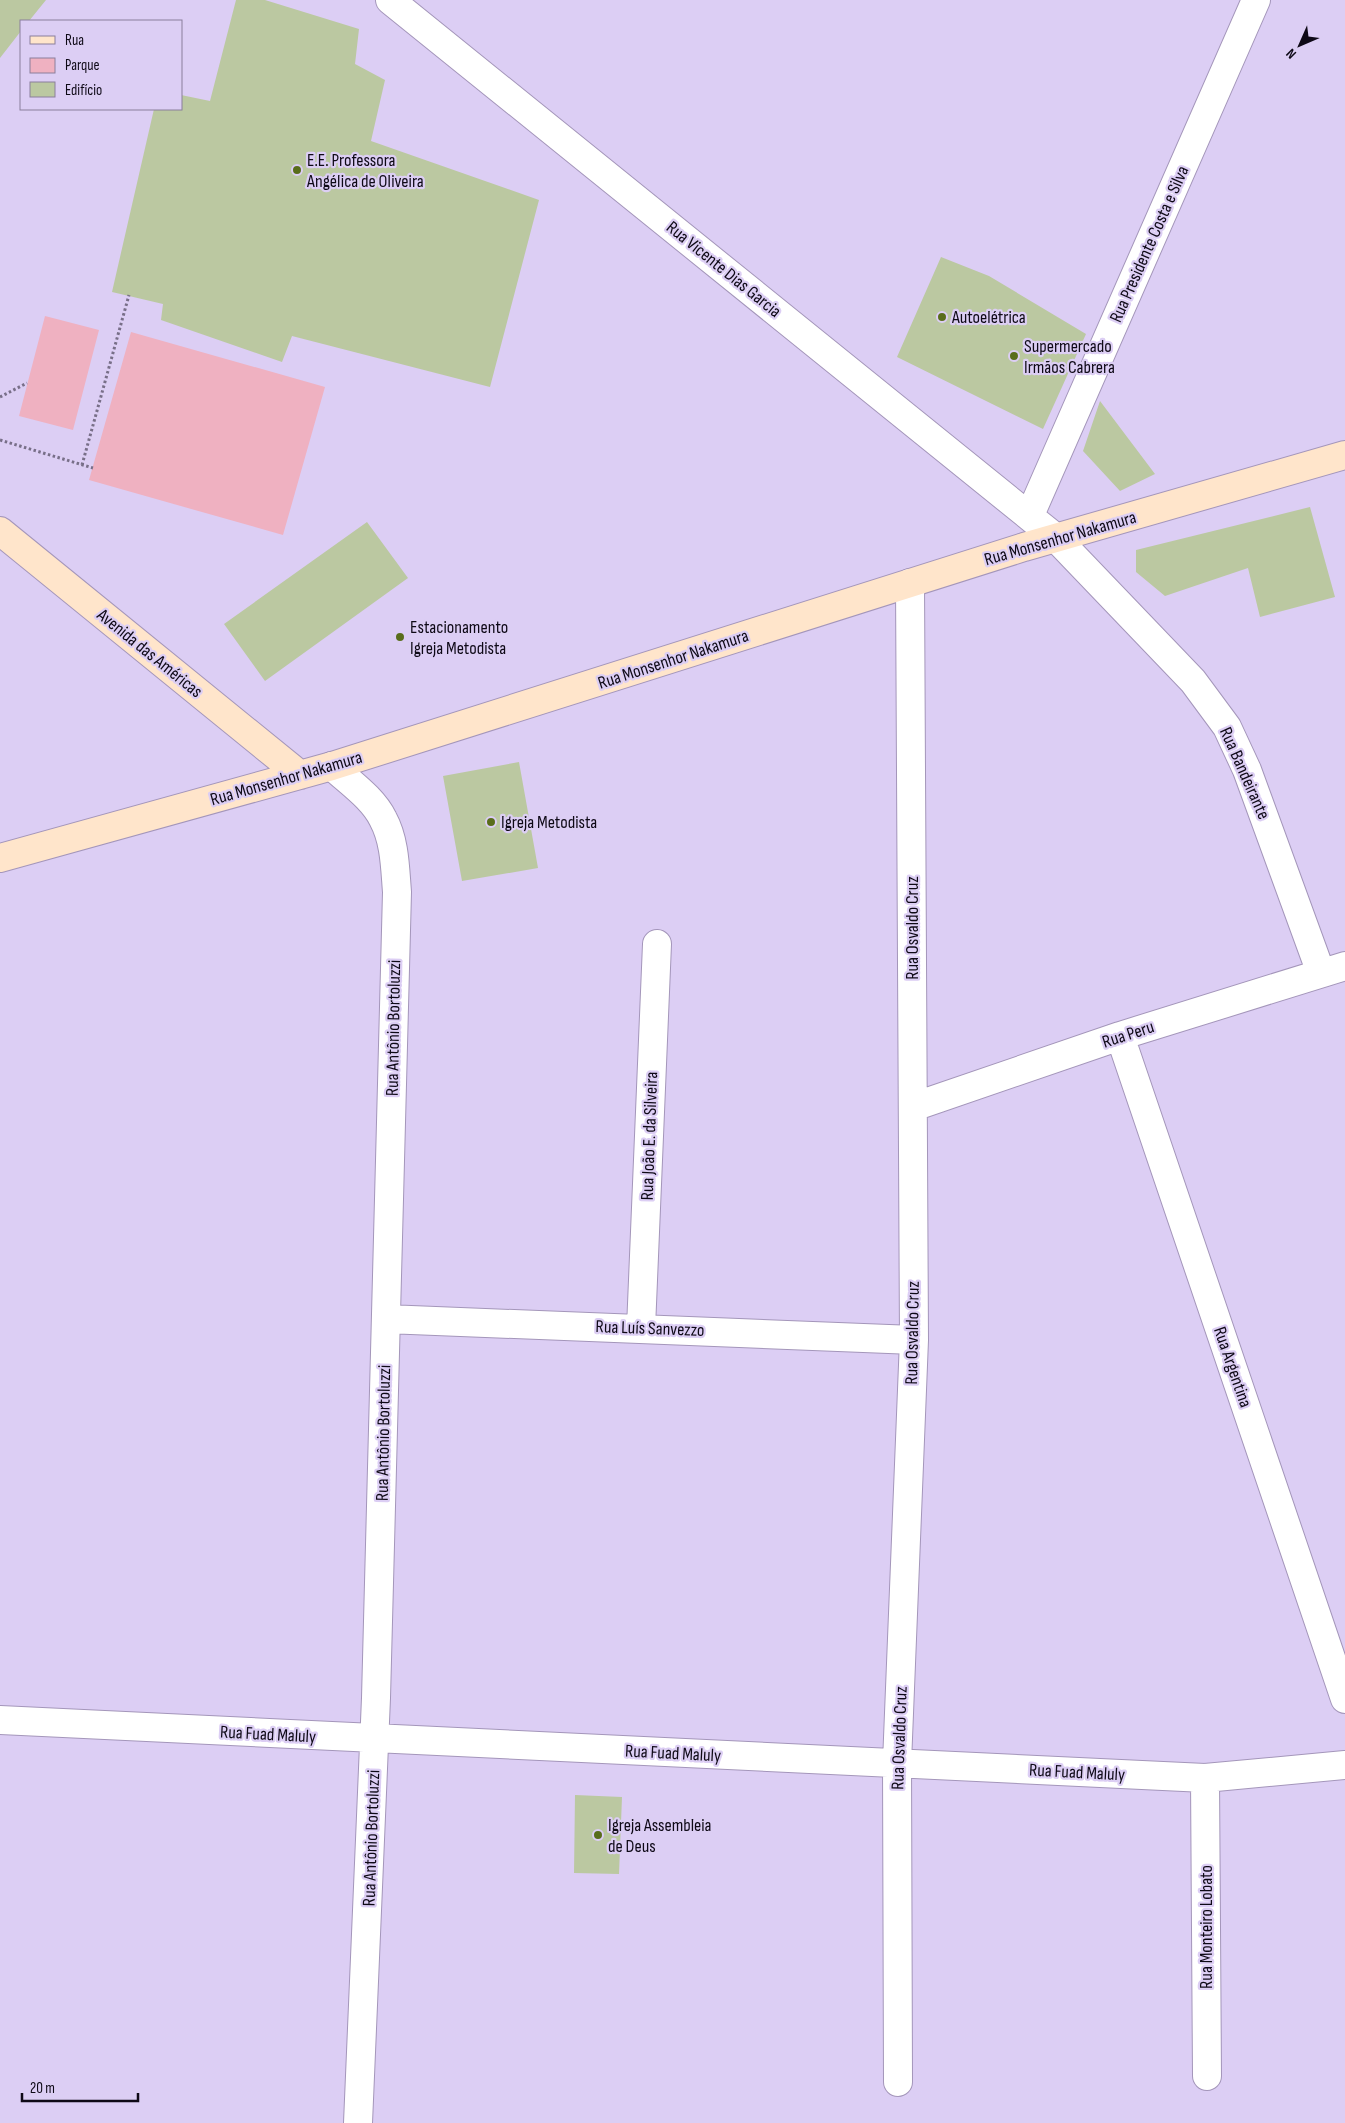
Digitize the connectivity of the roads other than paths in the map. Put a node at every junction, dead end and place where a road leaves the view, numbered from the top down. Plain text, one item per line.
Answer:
1 (390, 0) edge
2 (1256, 0) edge
3 (1345, 454) edge
4 (1030, 515) junction
5 (0, 531) edge
6 (1056, 538) junction
7 (910, 583) junction
8 (332, 766) junction
9 (300, 775) junction
10 (0, 858) edge
11 (657, 944) dead end
12 (1333, 969) edge
13 (1120, 1036) junction
14 (913, 1107) junction
15 (386, 1319) junction
16 (641, 1328) junction
17 (914, 1340) junction
18 (1345, 1698) edge
19 (0, 1720) edge
20 (374, 1739) junction
21 (897, 1763) junction
22 (1345, 1765) edge
23 (1204, 1778) junction
24 (1207, 2076) dead end
25 (898, 2082) dead end
26 (358, 2123) edge

1 - 4 street, Rua Vicente Dias Garcia
2 - 4 street, Rua Presidente Costa e Silva
3 - 6 main road, Rua Monsenhor Nakamura
4 - 6 street, Rua Vicente Dias Garcia
5 - 9 main road, Avenida das Américas
6 - 7 main road, Rua Monsenhor Nakamura
6 - 12 street, Rua Bandeirante
7 - 8 main road, Rua Monsenhor Nakamura
7 - 14 street, Rua Osvaldo Cruz
8 - 9 main road, Rua Monsenhor Nakamura
8 - 15 street, Rua Antônio Bortoluzzi
9 - 10 main road, Rua Monsenhor Nakamura
11 - 16 street, Rua João E. da Silveira
12 - 13 street, Rua Peru
13 - 14 street, Rua Peru
13 - 18 street, Rua Argentina
14 - 17 street, Rua Osvaldo Cruz
15 - 16 street, Rua Luís Sanvezzo
15 - 20 street, Rua Antônio Bortoluzzi
16 - 17 street, Rua Luís Sanvezzo
17 - 21 street, Rua Osvaldo Cruz
19 - 20 street, Rua Fuad Maluly
20 - 21 street, Rua Fuad Maluly
20 - 26 street, Rua Antônio Bortoluzzi
21 - 23 street, Rua Fuad Maluly
21 - 25 street, Rua Osvaldo Cruz
22 - 23 street, Rua Fuad Maluly
23 - 24 street, Rua Monteiro Lobato

